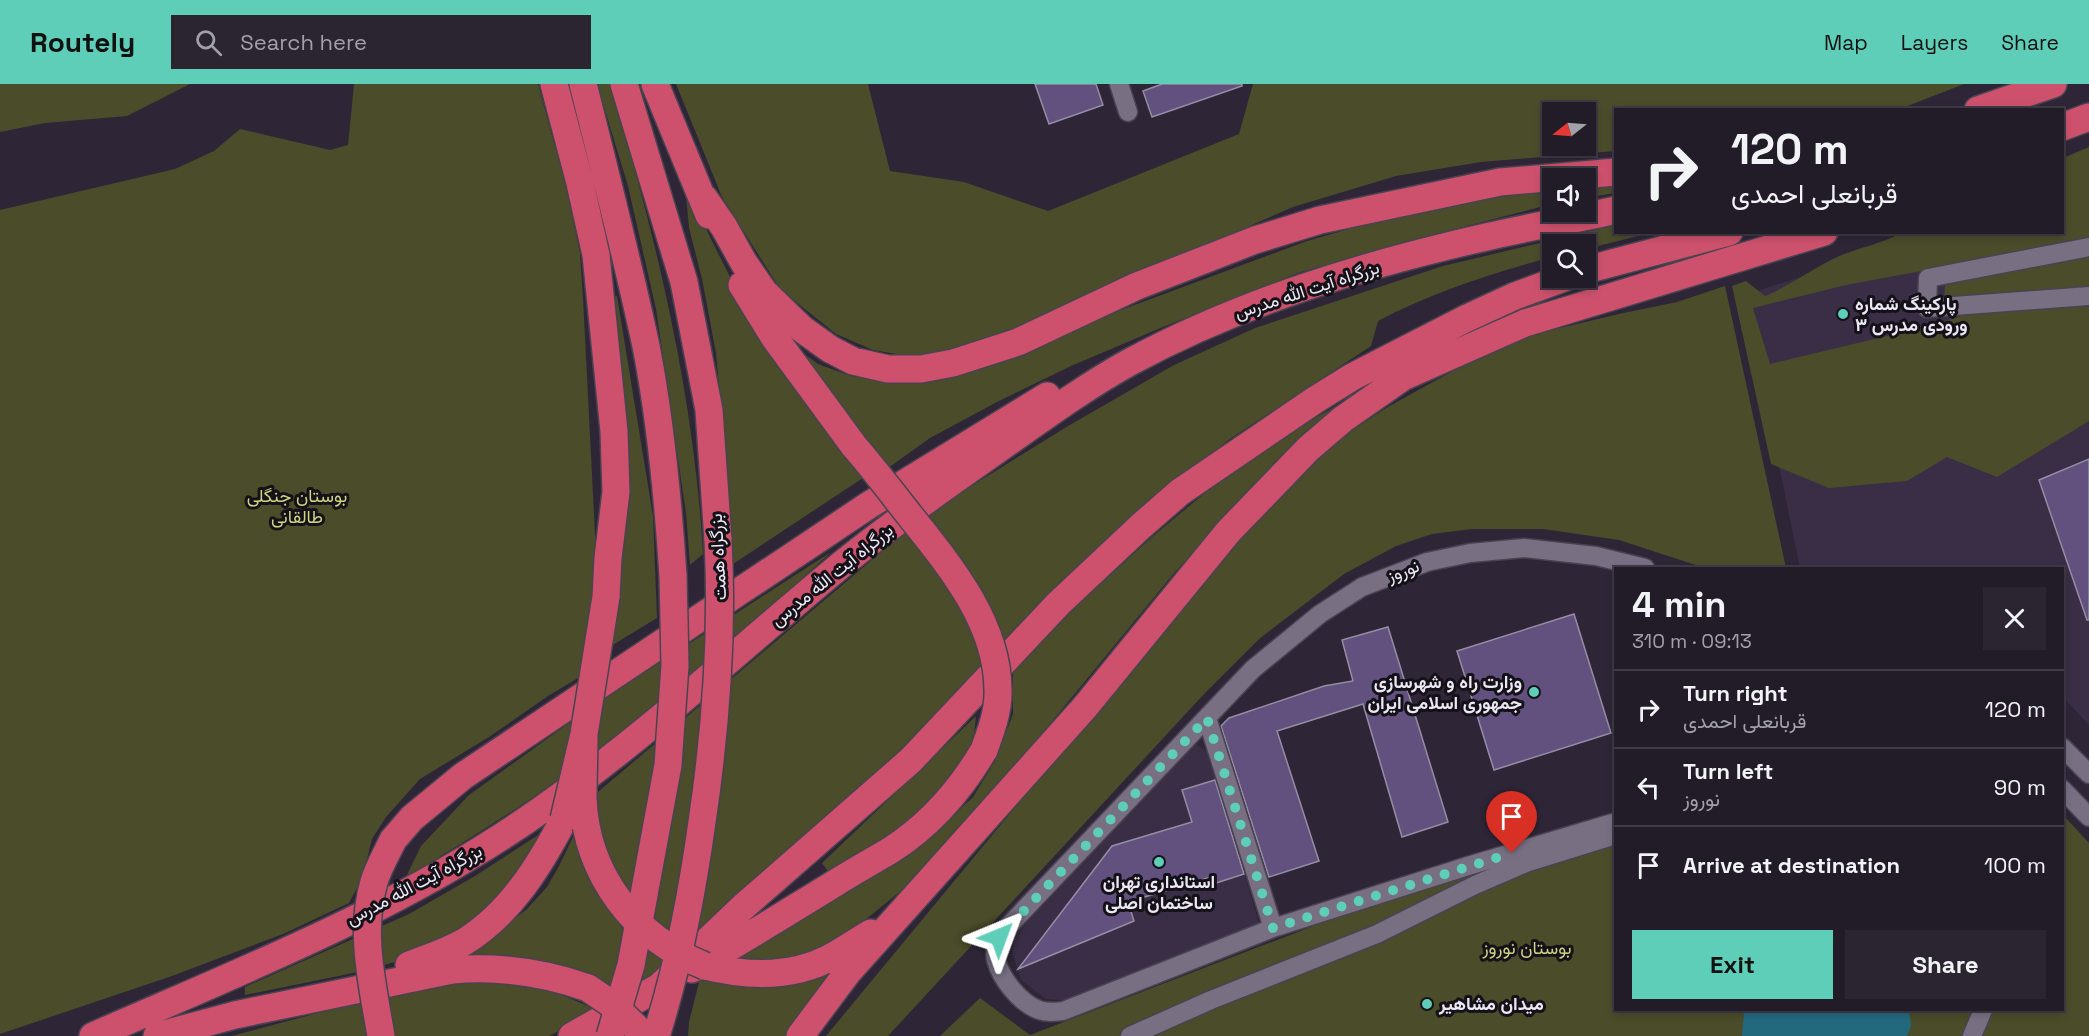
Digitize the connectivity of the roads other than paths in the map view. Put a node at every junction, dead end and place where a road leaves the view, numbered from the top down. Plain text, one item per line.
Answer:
1 (554, 84) edge
2 (583, 84) edge
3 (624, 84) edge
4 (655, 84) edge
5 (1119, 84) edge
6 (1997, 84) edge
7 (2053, 84) edge
8 (1964, 108) edge
9 (1984, 108) edge
10 (1128, 112) dead end
11 (2089, 117) edge
12 (2064, 126) edge
13 (1614, 172) edge
14 (704, 198) junction
15 (1614, 210) edge
16 (1721, 234) edge
17 (1817, 234) edge
18 (2089, 247) edge
19 (1596, 267) edge
20 (1542, 286) edge
21 (2089, 296) edge
22 (1128, 363) junction
23 (1641, 567) edge
24 (1207, 718) junction
25 (584, 734) junction
26 (2064, 749) edge
27 (2089, 774) edge
28 (2064, 791) edge
29 (2089, 817) edge
30 (1614, 823) edge
31 (1614, 836) edge
32 (896, 917) junction
33 (1273, 928) junction
34 (659, 987) junction
35 (303, 1000) junction
36 (1983, 1011) edge
37 (93, 1036) edge
38 (157, 1036) edge
39 (381, 1036) edge
40 (572, 1036) edge
41 (610, 1036) edge
42 (645, 1036) edge
43 (656, 1036) edge
44 (800, 1036) edge
45 (1130, 1036) edge
46 (1972, 1036) edge

1 - 25 highway, bridge
2 - 41 highway, bridge
3 - 43 highway, بزرگراه همت, bridge
4 - 14 highway
5 - 10 street
6 - 8 highway
7 - 9 highway
11 - 12 highway
13 - 14 highway
14 - 34 highway, bridge
15 - 22 highway, بزرگراه آیت الله مدرس
16 - 19 highway
17 - 32 highway
18 - 21 street
20 - 34 highway
22 - 37 highway, بزرگراه آیت الله مدرس
22 - 39 highway, bridge
23 - 24 street, نوروز
24 - 33 street
24 - 33 street, نوروز
25 - 32 highway, bridge
25 - 35 highway, bridge
26 - 27 street
28 - 29 street
30 - 33 street
31 - 45 street
32 - 44 highway
34 - 40 highway
35 - 38 highway
35 - 42 highway, bridge
36 - 46 street

